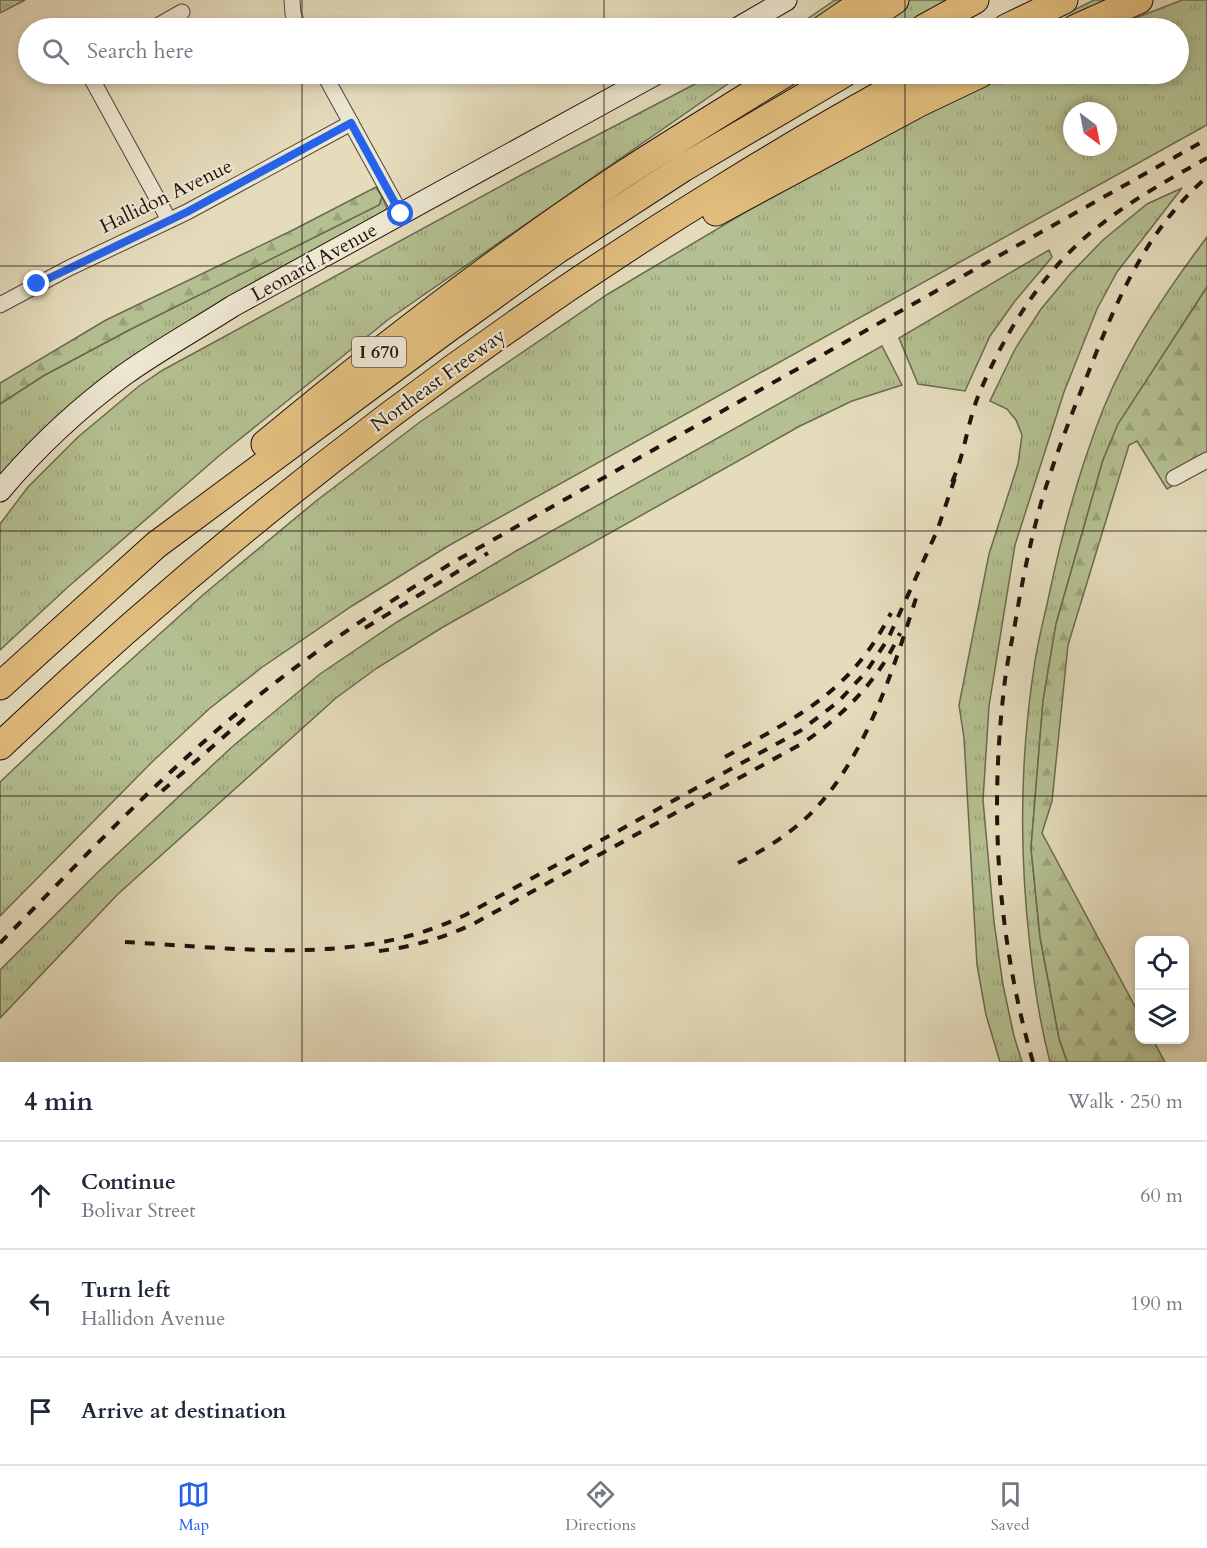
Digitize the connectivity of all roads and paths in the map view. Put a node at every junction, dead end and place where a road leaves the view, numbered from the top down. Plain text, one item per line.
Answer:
1 (786, 0) edge
2 (796, 0) edge
3 (866, 0) edge
4 (895, 0) edge
5 (975, 0) edge
6 (1064, 0) edge
7 (1139, 0) edge
8 (292, 1) edge
9 (182, 12) dead end
10 (761, 16) junction
11 (172, 18) edge
12 (295, 18) edge
13 (757, 18) edge
14 (840, 18) edge
15 (869, 18) edge
16 (942, 18) edge
17 (1027, 18) edge
18 (1098, 18) edge
19 (94, 84) edge
20 (330, 84) edge
21 (638, 84) edge
22 (745, 84) edge
23 (768, 84) edge
24 (826, 84) edge
25 (903, 84) edge
26 (959, 84) edge
27 (351, 123) junction
28 (617, 179) junction
29 (401, 214) junction
30 (169, 220) junction
31 (0, 305) edge
32 (538, 307) junction
33 (1207, 460) edge
34 (1174, 478) dead end
35 (0, 491) edge
36 (156, 545) junction
37 (0, 686) edge
38 (0, 746) edge

1 - 10 street
2 - 10 street
3 - 14 highway
4 - 15 highway
5 - 16 highway
6 - 17 highway
7 - 18 highway
8 - 12 street
9 - 11 street
10 - 13 street
19 - 30 street
20 - 27 street
21 - 29 street, Leonard Avenue
22 - 28 highway
23 - 28 highway, I 670
24 - 36 highway, Northeast Freeway
25 - 32 highway, Northeast Freeway / I 670
26 - 32 highway
27 - 29 street
27 - 30 street, Hallidon Avenue
28 - 36 highway, I 670
29 - 35 street, Leonard Avenue
30 - 31 street, Hallidon Avenue
32 - 38 highway, Northeast Freeway / I 670
33 - 34 street
36 - 37 highway, Northeast Freeway / I 670

